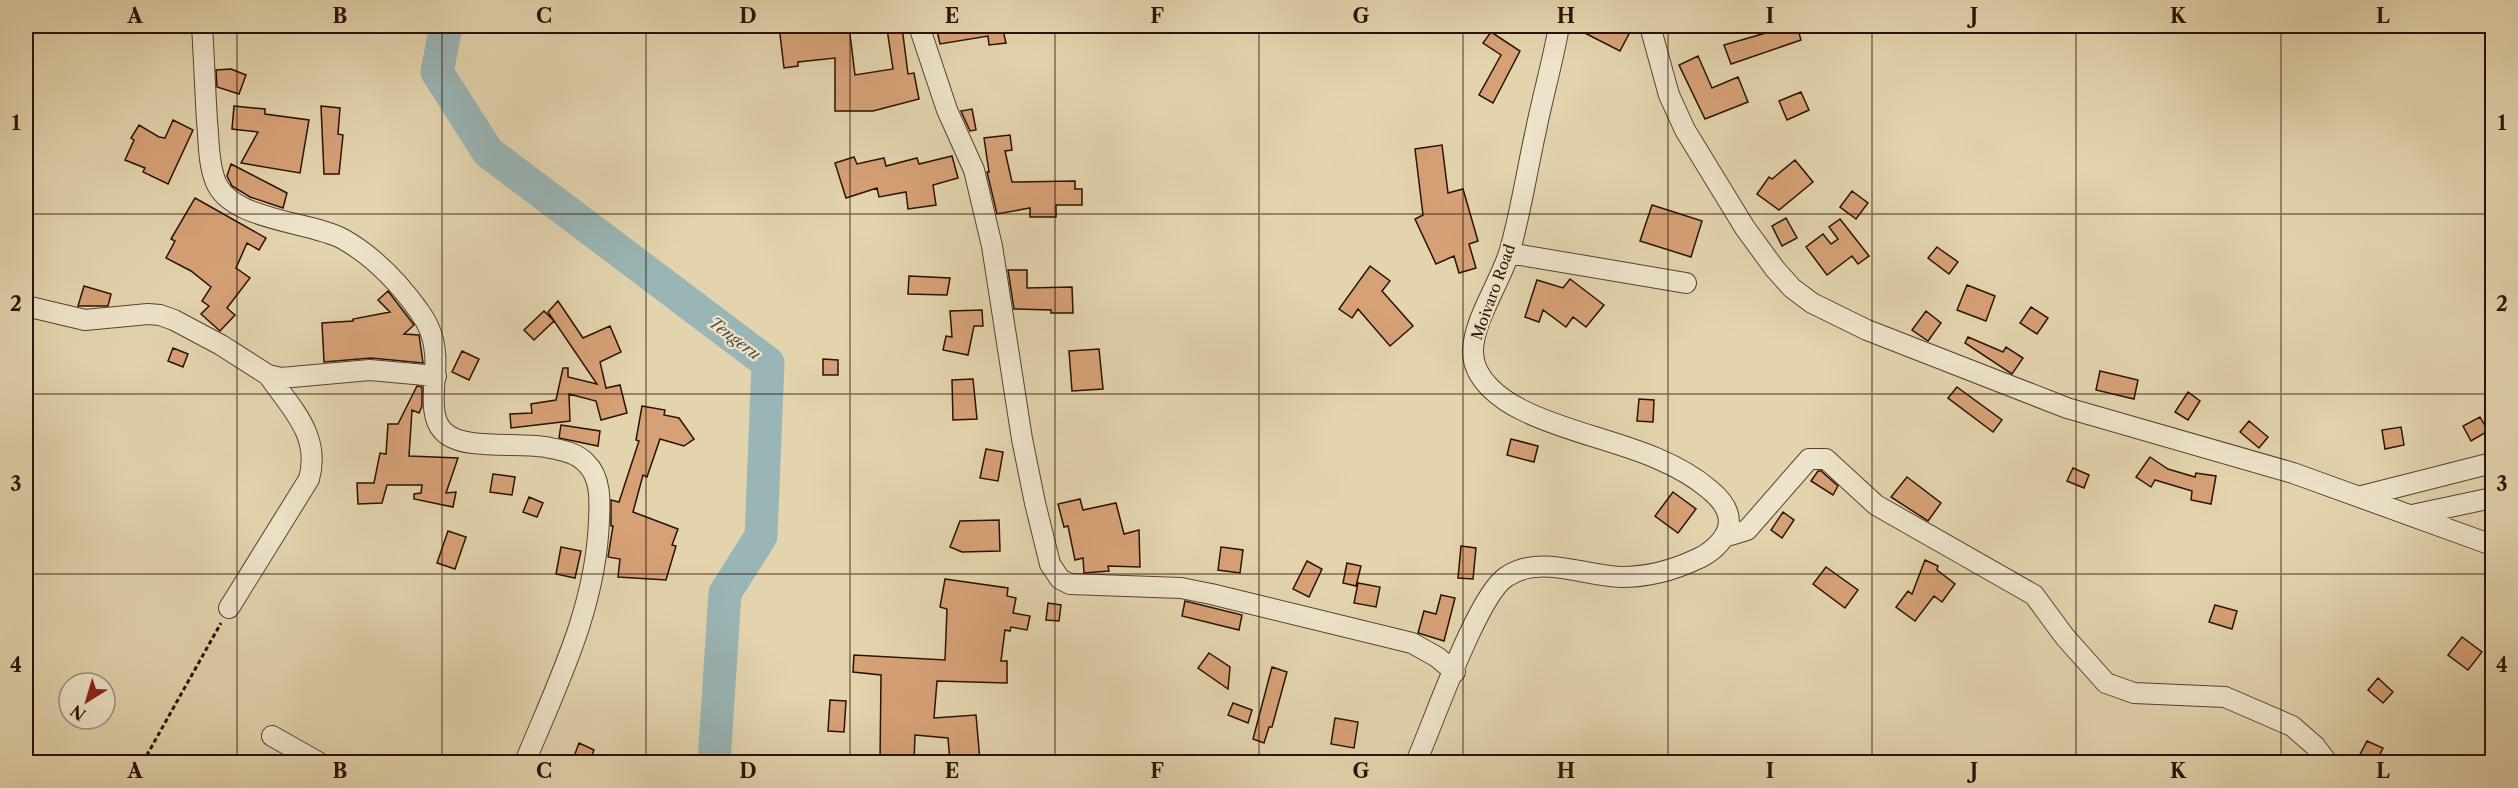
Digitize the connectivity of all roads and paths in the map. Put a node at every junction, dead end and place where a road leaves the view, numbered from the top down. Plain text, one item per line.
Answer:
1 (202, 26) edge
2 (919, 26) edge
3 (1559, 26) edge
4 (1650, 26) edge
5 (1509, 253) junction
6 (1686, 283) dead end
7 (26, 306) edge
8 (268, 375) junction
9 (436, 376) junction
10 (2493, 463) edge
11 (2362, 496) junction
12 (2493, 498) edge
13 (2412, 515) junction
14 (1724, 537) junction
15 (2493, 545) edge
16 (229, 608) joint
17 (1455, 672) junction
18 (272, 736) dead end
19 (143, 762) edge
20 (318, 762) edge
21 (525, 762) edge
22 (1416, 762) edge
23 (2327, 762) edge

1 - 9 street
2 - 17 street
3 - 5 street, Moivaro Road
4 - 11 street
5 - 6 street
5 - 14 street, Moivaro Road
7 - 8 street
8 - 9 street
8 - 16 street
9 - 21 street
10 - 11 street
11 - 13 street
12 - 13 street
13 - 15 street
14 - 17 street
14 - 23 street
16 - 19 path
17 - 22 street
18 - 20 street

